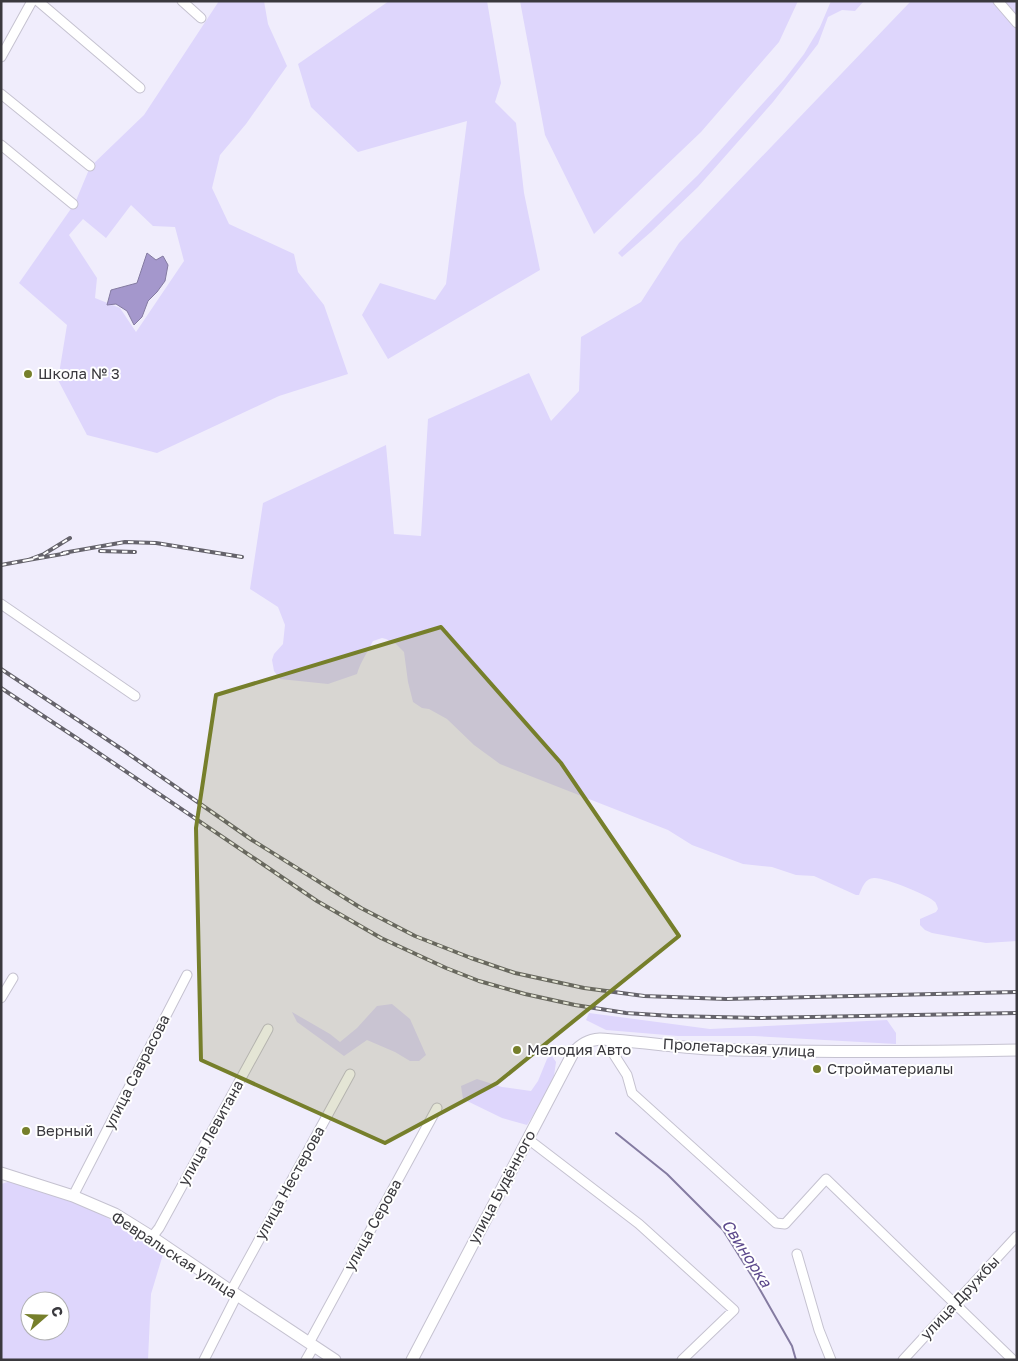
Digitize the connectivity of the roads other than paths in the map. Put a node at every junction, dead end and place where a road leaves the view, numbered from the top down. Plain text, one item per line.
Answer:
1 (32, 1) edge
2 (38, 1) edge
3 (182, 1) edge
4 (998, 1) edge
5 (201, 18) dead end
6 (1017, 23) edge
7 (1, 57) edge
8 (140, 88) dead end
9 (1, 94) edge
10 (1, 145) edge
11 (90, 166) dead end
12 (73, 204) dead end
13 (1, 604) edge
14 (134, 696) dead end
15 (186, 975) dead end
16 (13, 978) dead end
17 (1, 998) edge
18 (268, 1029) dead end
19 (612, 1040) junction
20 (1017, 1050) edge
21 (350, 1074) dead end
22 (437, 1108) dead end
23 (528, 1139) junction
24 (1, 1173) edge
25 (73, 1196) junction
26 (1017, 1236) edge
27 (152, 1237) junction
28 (798, 1254) dead end
29 (234, 1293) junction
30 (954, 1303) junction
31 (311, 1344) junction
32 (204, 1360) edge
33 (306, 1360) edge
34 (335, 1360) edge
35 (412, 1360) edge
36 (682, 1360) edge
37 (831, 1360) edge
38 (903, 1360) edge
39 (1013, 1360) edge

1 - 7 street
2 - 8 street
3 - 5 street
4 - 6 street
9 - 11 street
10 - 12 street
13 - 14 street
15 - 25 street, улица Саврасова
16 - 17 street
18 - 27 street, улица Левитана
19 - 20 main road, Пролетарская улица
19 - 23 main road, улица Будённого
19 - 30 street
21 - 29 street, улица Нестерова
22 - 31 street, улица Серова
23 - 35 main road, улица Будённого
23 - 36 street
24 - 25 main road, Февральская улица
25 - 27 main road, Февральская улица
26 - 30 street, улица Дружбы
27 - 29 main road, Февральская улица
28 - 37 street
29 - 31 main road, Февральская улица
29 - 32 street, улица Нестерова
30 - 38 street, улица Дружбы
30 - 39 street
31 - 33 street, улица Серова
31 - 34 main road, Февральская улица

